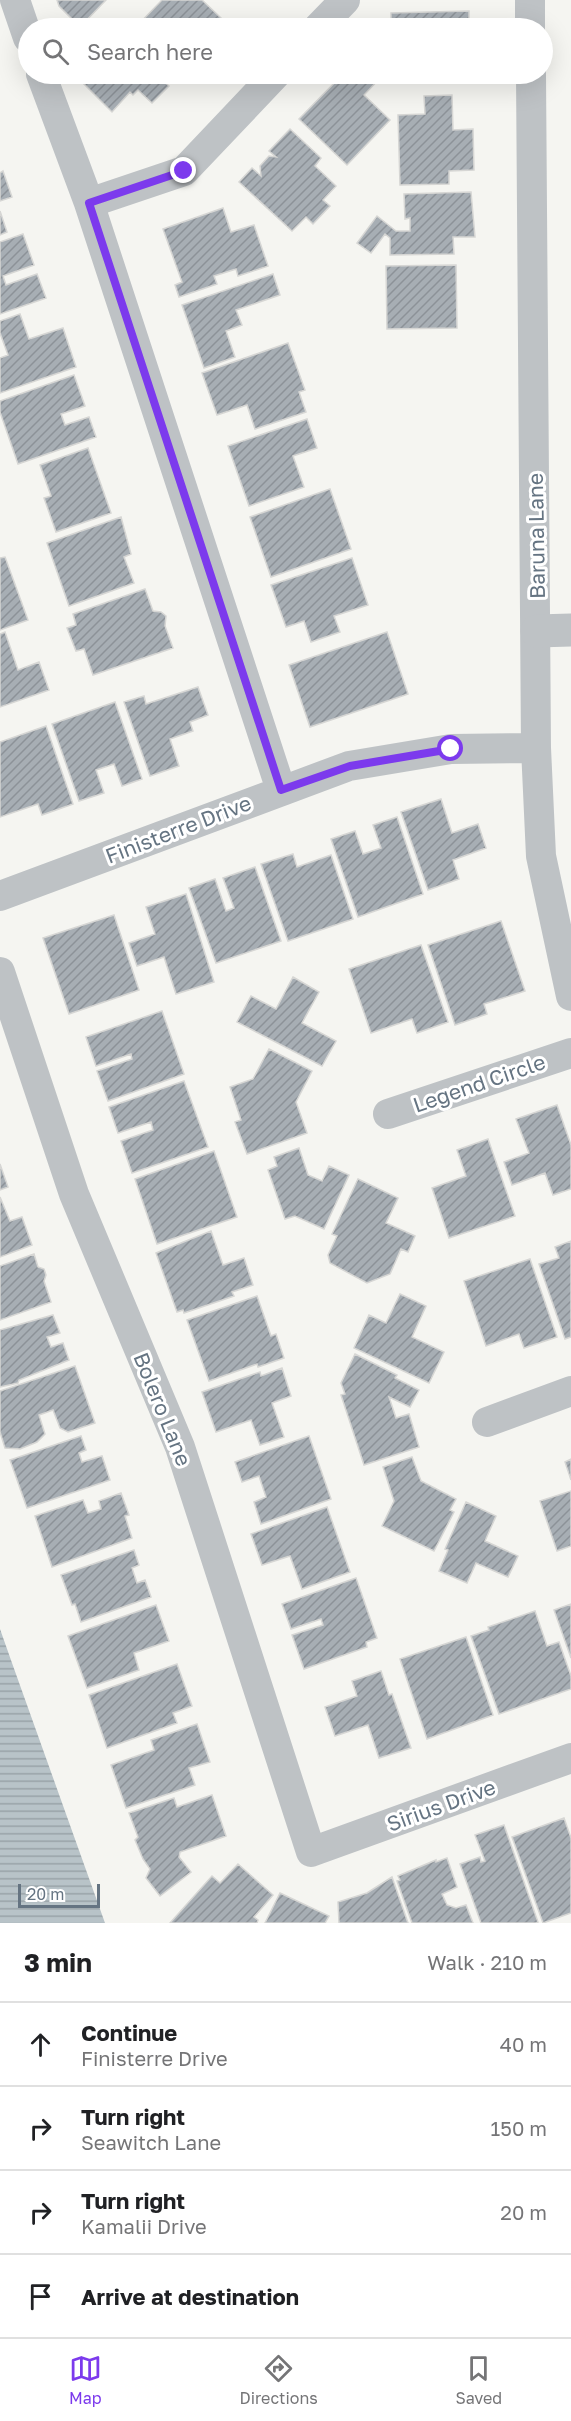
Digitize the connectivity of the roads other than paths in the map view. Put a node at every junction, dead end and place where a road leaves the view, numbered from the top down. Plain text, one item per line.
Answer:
1 (15, 0) edge
2 (345, 0) edge
3 (530, 0) edge
4 (21, 18) edge
5 (328, 18) edge
6 (531, 18) edge
7 (45, 84) edge
8 (267, 84) edge
9 (531, 84) edge
10 (89, 203) junction
11 (571, 630) edge
12 (537, 631) junction
13 (536, 748) junction
14 (281, 790) junction
15 (0, 896) edge
16 (0, 972) edge
17 (571, 996) edge
18 (571, 1053) edge
19 (388, 1114) dead end
20 (571, 1391) edge
21 (487, 1422) dead end
22 (571, 1758) edge
23 (311, 1852) joint

1 - 4 street
2 - 5 street
3 - 6 street
7 - 10 street
8 - 10 street
9 - 12 street, Baruna Lane
10 - 14 street
11 - 12 street
12 - 13 street, Baruna Lane
13 - 14 street, Finisterre Drive
13 - 17 street, Baruna Lane
14 - 15 street, Finisterre Drive
16 - 23 street, Bolero Lane
18 - 19 street, Legend Circle
20 - 21 street
22 - 23 street, Sirius Drive

